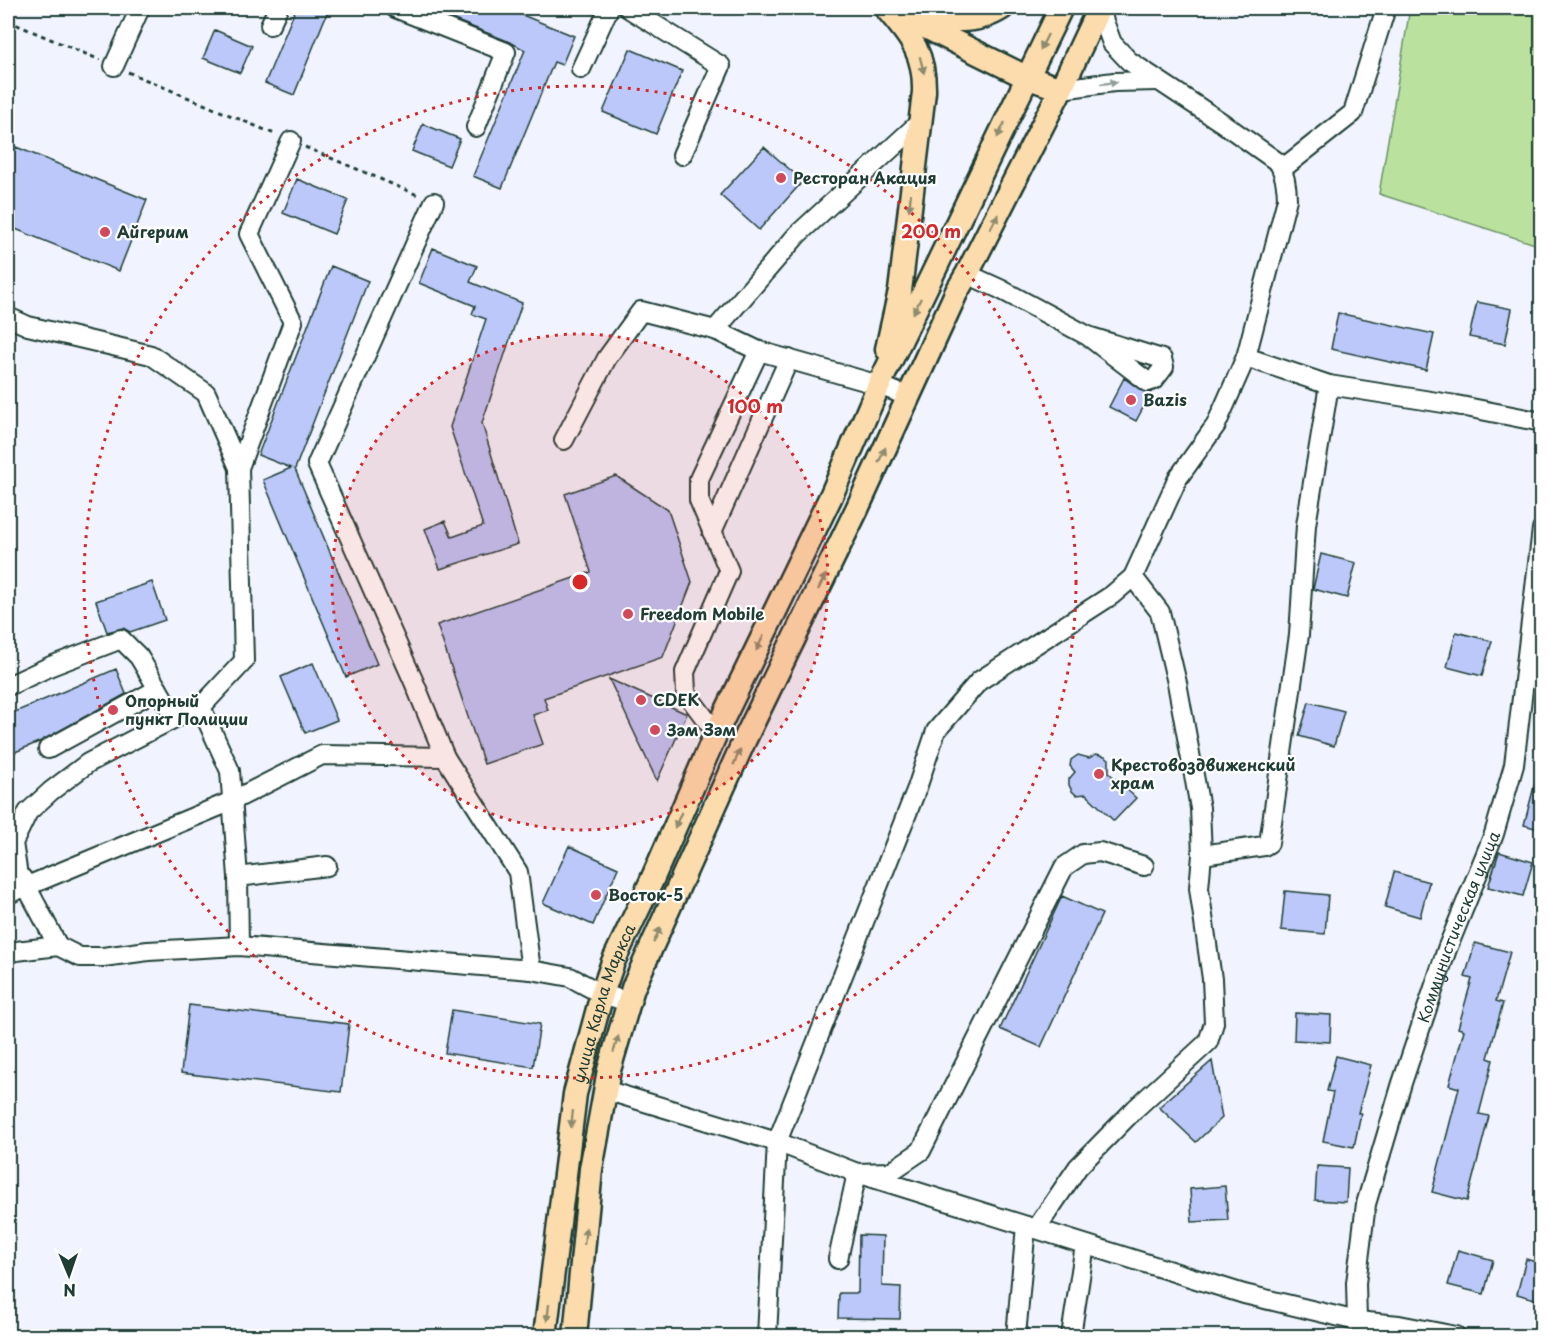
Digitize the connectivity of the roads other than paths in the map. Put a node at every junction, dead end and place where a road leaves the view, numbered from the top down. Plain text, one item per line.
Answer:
1 (140, 8) edge
2 (278, 8) edge
3 (395, 8) edge
4 (609, 8) edge
5 (628, 8) edge
6 (886, 8) edge
7 (1002, 8) edge
8 (1061, 8) edge
9 (1099, 8) edge
10 (1386, 8) edge
11 (270, 25) dead end
12 (114, 66) road end
13 (582, 69) dead end
14 (1026, 77) junction
15 (1158, 81) junction
16 (1061, 89) junction
17 (919, 123) junction
18 (476, 127) dead end
19 (291, 141) road end
20 (682, 155) dead end
21 (1282, 169) junction
22 (434, 202) road end
23 (967, 274) junction
24 (8, 317) edge
25 (716, 330) junction
26 (1088, 336) dead end
27 (759, 351) junction
28 (1246, 357) junction
29 (789, 359) junction
30 (879, 385) junction
31 (1329, 385) junction
32 (909, 397) junction
33 (1542, 422) edge
34 (564, 440) dead end
35 (239, 468) junction
36 (1542, 529) edge
37 (712, 532) junction
38 (1132, 577) junction
39 (8, 686) edge
40 (158, 689) junction
41 (201, 707) junction
42 (176, 718) junction
43 (716, 733) junction
44 (48, 749) dead end
45 (445, 757) junction
46 (232, 801) junction
47 (1202, 855) junction
48 (12, 865) edge
49 (327, 866) dead end
50 (1143, 866) dead end
51 (238, 877) junction
52 (27, 886) junction
53 (8, 894) edge
54 (58, 946) junction
55 (239, 946) junction
56 (8, 952) edge
57 (531, 970) junction
58 (602, 994) junction
59 (629, 1002) junction
60 (605, 1090) junction
61 (777, 1142) junction
62 (857, 1173) junction
63 (1031, 1227) junction
64 (1085, 1245) junction
65 (838, 1260) dead end
66 (1357, 1322) junction
67 (1401, 1331) edge
68 (545, 1336) edge
69 (575, 1336) edge
70 (767, 1336) edge
71 (1016, 1336) edge
72 (1071, 1336) edge
73 (1456, 1336) edge

1 - 12 street
2 - 11 street
3 - 18 street
4 - 13 street
5 - 20 street
6 - 7 main road
6 - 14 main road
6 -> 17 main road
8 -> 14 main road
9 - 15 street
9 - 16 main road
10 - 21 street
14 - 16 main road
14 -> 30 main road
16 -> 15 street
15 - 21 street
23 -> 16 main road, улица Карла Маркса
17 - 25 street
17 -> 30 main road
19 - 35 street
21 - 28 street
22 - 45 street
23 - 26 street
23 - 32 main road, улица Карла Маркса
24 - 35 street
25 - 27 street
25 - 34 street
27 - 29 street
27 - 37 street
28 - 31 street
28 - 38 street
29 - 30 street
29 - 37 street
30 - 32 street
30 -> 43 main road, улица Карла Маркса
31 - 33 street
31 - 47 street
59 -> 32 main road, улица Карла Маркса
35 - 41 street
36 - 66 street, Коммунистическая улица
37 - 43 street
38 - 47 street
38 - 61 street
39 - 40 street
40 - 42 street
40 - 44 street
41 - 42 street
41 - 46 street
42 - 48 street
43 -> 58 main road, улица Карла Маркса
45 - 46 street
45 - 57 street
46 - 51 street
46 - 52 street
47 - 63 street
48 - 52 street
49 - 51 street
50 - 62 street
51 - 55 street
52 - 53 street
52 - 54 street
54 - 55 street
54 - 56 street
55 - 57 street
57 - 58 street
58 - 59 street
58 -> 68 main road, улица Карла Маркса
60 -> 59 main road, улица Карла Маркса
60 - 61 street
69 -> 60 main road, улица Карла Маркса
61 - 62 street
61 - 70 street
62 - 63 street
62 - 65 street
63 - 64 street
63 - 71 street
64 - 66 street
64 - 72 street
66 - 67 street
67 - 73 street

